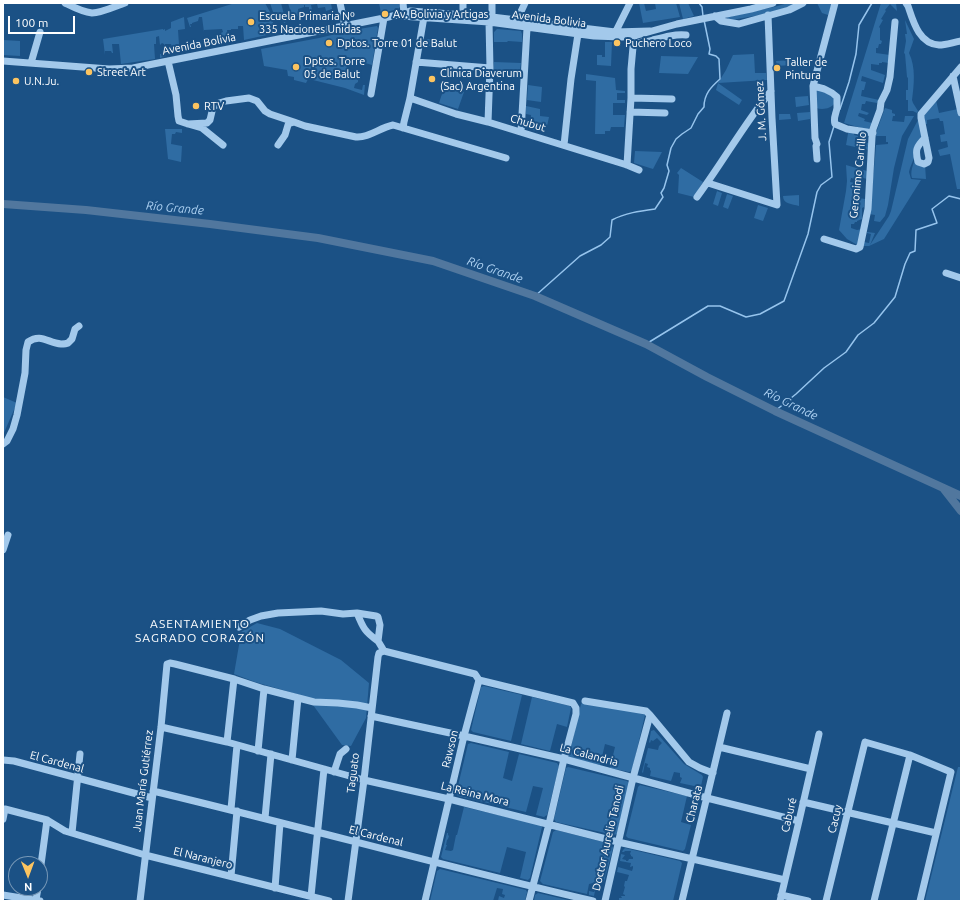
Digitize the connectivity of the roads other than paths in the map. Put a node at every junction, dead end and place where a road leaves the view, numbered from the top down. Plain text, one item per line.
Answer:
1 (65, 3) edge
2 (125, 3) edge
3 (340, 3) edge
4 (403, 3) edge
5 (463, 3) edge
6 (492, 3) edge
7 (525, 3) edge
8 (630, 3) edge
9 (773, 3) edge
10 (803, 3) edge
11 (835, 3) edge
12 (906, 3) edge
13 (401, 14) junction
14 (462, 15) junction
15 (768, 15) junction
16 (424, 17) junction
17 (712, 17) junction
18 (384, 18) junction
19 (490, 20) junction
20 (517, 20) junction
21 (895, 22) dead end
22 (345, 26) junction
23 (528, 28) junction
24 (650, 31) junction
25 (40, 32) dead end
26 (578, 34) junction
27 (614, 34) junction
28 (686, 35) dead end
29 (634, 36) junction
30 (961, 41) edge
31 (633, 44) junction
32 (3, 61) edge
33 (168, 61) junction
34 (416, 62) junction
35 (31, 63) junction
36 (961, 67) edge
37 (490, 68) junction
38 (953, 76) junction
39 (813, 86) junction
40 (771, 91) junction
41 (371, 94) dead end
42 (410, 98) junction
43 (631, 98) junction
44 (672, 99) dead end
45 (630, 112) junction
46 (665, 113) dead end
47 (961, 114) edge
48 (294, 122) junction
49 (488, 122) junction
50 (188, 124) junction
51 (403, 128) junction
52 (521, 132) junction
53 (873, 133) junction
54 (925, 138) junction
55 (223, 145) dead end
56 (278, 145) dead end
57 (564, 145) junction
58 (506, 158) dead end
59 (817, 159) dead end
60 (627, 165) junction
61 (639, 170) dead end
62 (708, 183) junction
63 (698, 197) dead end
64 (824, 239) dead end
65 (946, 273) dead end
66 (961, 278) edge
67 (79, 326) dead end
68 (3, 444) edge
69 (8, 535) dead end
70 (3, 550) edge
71 (357, 613) junction
72 (239, 628) dead end
73 (378, 641) junction
74 (384, 651) junction
75 (477, 677) junction
76 (234, 679) junction
77 (264, 689) junction
78 (298, 698) junction
79 (585, 701) dead end
80 (372, 708) junction
81 (648, 713) junction
82 (727, 713) dead end
83 (371, 716) junction
84 (161, 727) junction
85 (819, 734) dead end
86 (464, 736) junction
87 (227, 742) junction
88 (237, 745) junction
89 (719, 747) junction
90 (346, 749) dead end
91 (258, 751) junction
92 (80, 754) dead end
93 (271, 754) junction
94 (910, 755) junction
95 (564, 759) junction
96 (3, 760) edge
97 (292, 760) junction
98 (811, 768) junction
99 (324, 769) junction
100 (334, 772) junction
101 (713, 773) junction
102 (78, 778) junction
103 (633, 778) junction
104 (364, 780) junction
105 (153, 794) junction
106 (707, 798) junction
107 (449, 799) junction
108 (804, 802) junction
109 (234, 810) junction
110 (847, 812) junction
111 (265, 818) junction
112 (3, 819) edge
113 (48, 820) junction
114 (799, 821) junction
115 (280, 822) junction
116 (893, 823) junction
117 (549, 824) junction
118 (317, 832) junction
119 (72, 833) junction
120 (936, 833) junction
121 (356, 842) junction
122 (618, 842) junction
123 (145, 855) junction
124 (42, 856) edge
125 (692, 859) junction
126 (434, 862) junction
127 (231, 876) junction
128 (785, 880) junction
129 (532, 887) junction
130 (275, 888) junction
131 (3, 895) edge
132 (311, 896) junction
133 (780, 898) edge
134 (38, 901) edge
135 (140, 901) edge
136 (329, 901) edge
137 (348, 901) edge
138 (425, 901) edge
139 (529, 901) edge
140 (593, 901) edge
141 (605, 901) edge
142 (682, 901) edge
143 (808, 901) edge
144 (826, 901) edge
145 (874, 901) edge
146 (920, 901) edge

1 - 2 street
3 - 22 street
4 - 13 street
5 - 14 street
6 - 19 street
7 - 20 street
8 - 27 street
9 - 17 street, Avenida Bolivia
10 - 15 street
11 - 39 street
12 - 30 street
13 - 14 street, Avenida Bolivia
13 - 16 street, Avenida Bolivia
13 - 18 street, Avenida Bolivia
14 - 19 street, Avenida Bolivia
15 - 17 street
15 - 40 street, J. M. Gómez
16 - 19 street, Avenida Bolivia
16 - 34 street
17 - 24 street, Avenida Bolivia
18 - 22 street, Avenida Bolivia
18 - 41 street
19 - 20 street, Avenida Bolivia
19 - 23 street, Avenida Bolivia
19 - 37 street
20 - 27 street, Avenida Bolivia
21 - 53 street, Geronimo Carrillo
22 - 33 street, Avenida Bolivia
23 - 26 street, Avenida Bolivia
23 - 52 street
24 - 27 street, Avenida Bolivia
24 - 29 street, Avenida Bolivia
25 - 35 street
26 - 27 street, Avenida Bolivia
26 - 57 street
27 - 29 street, Avenida Bolivia
28 - 31 street
29 - 31 street
31 - 43 street
32 - 35 street, Avenida Bolivia
33 - 35 street, Avenida Bolivia
33 - 50 street
34 - 37 street
34 - 42 street
36 - 38 street
37 - 49 street
38 - 47 street
38 - 54 street
39 - 53 street
39 - 59 street
40 - 62 street
40 - 62 street, J. M. Gómez
42 - 49 street, Chubut
42 - 51 street
43 - 44 street
43 - 45 street
45 - 46 street
45 - 60 street
48 - 50 street
48 - 51 street
48 - 56 street
49 - 52 street, Chubut
50 - 55 street
51 - 58 street
52 - 57 street, Chubut
53 - 64 street, Geronimo Carrillo
54 - 54 street
57 - 60 street, Chubut
60 - 61 street, Chubut
62 - 63 street
65 - 66 street
67 - 68 street
69 - 70 street
71 - 72 street
71 - 73 street
71 - 73 street
73 - 74 street
74 - 75 street
74 - 80 street, Taguato
75 - 86 street, Rawson
75 - 95 street
76 - 77 street
76 - 84 street, Juan María Gutiérrez
76 - 87 street
77 - 78 street
77 - 91 street
78 - 80 street
78 - 97 street
79 - 81 street
80 - 83 street, Taguato
81 - 101 street
81 - 103 street, Doctor Aurelio Tanodi
82 - 89 street, Charata
83 - 86 street, La Calandria
83 - 104 street, Taguato
84 - 87 street, La Reina Mora
84 - 105 street, Juan María Gutiérrez
85 - 98 street, Caburé
86 - 95 street, La Calandria
86 - 107 street, Rawson
87 - 88 street, La Reina Mora
88 - 91 street, La Reina Mora
88 - 109 street
89 - 98 street
89 - 101 street, Charata
90 - 100 street
91 - 93 street, La Reina Mora
92 - 102 street
93 - 97 street, La Reina Mora
93 - 111 street
94 - 110 street, Cacuy
94 - 116 street
94 - 120 street
95 - 103 street, La Calandria
95 - 117 street
96 - 102 street, El Cardenal
97 - 99 street, La Reina Mora
98 - 108 street, Caburé
99 - 100 street, La Reina Mora
99 - 118 street
100 - 104 street, La Reina Mora
101 - 106 street, Charata
102 - 105 street, El Cardenal
102 - 119 street
103 - 106 street, La Calandria
103 - 122 street, Doctor Aurelio Tanodi
104 - 107 street, La Reina Mora
104 - 121 street, Taguato
105 - 109 street, El Cardenal
105 - 123 street, Juan María Gutiérrez
106 - 114 street, La Calandria
106 - 125 street, Charata
107 - 117 street, La Reina Mora
107 - 126 street, Rawson
108 - 110 street
108 - 114 street, Caburé
109 - 111 street, El Cardenal
109 - 127 street
110 - 116 street
110 - 144 street, Cacuy
111 - 115 street, El Cardenal
112 - 113 street, El Naranjero
113 - 119 street, El Naranjero
113 - 124 street
114 - 128 street, Caburé
115 - 118 street, El Cardenal
115 - 130 street
116 - 120 street
116 - 145 street
117 - 122 street, La Reina Mora
117 - 129 street
118 - 121 street, El Cardenal
118 - 132 street
119 - 123 street, El Naranjero
120 - 146 street
121 - 126 street, El Cardenal
121 - 137 street, Taguato
122 - 125 street, La Reina Mora
122 - 141 street, Doctor Aurelio Tanodi
123 - 127 street, El Naranjero
123 - 135 street, Juan María Gutiérrez
125 - 128 street, La Reina Mora
125 - 142 street, Charata
126 - 129 street, El Cardenal
126 - 138 street, Rawson
127 - 130 street, El Naranjero
128 - 133 street, Caburé
129 - 139 street
129 - 140 street, El Cardenal
130 - 132 street, El Naranjero
131 - 134 street
132 - 136 street, El Naranjero
133 - 143 street

